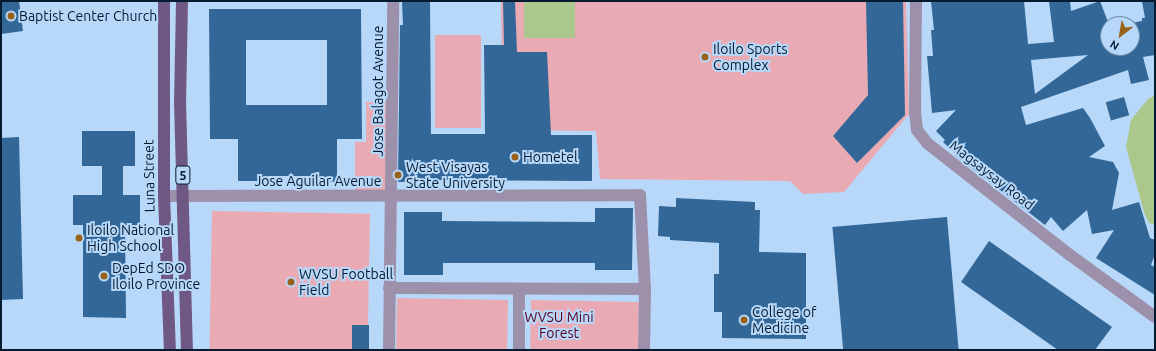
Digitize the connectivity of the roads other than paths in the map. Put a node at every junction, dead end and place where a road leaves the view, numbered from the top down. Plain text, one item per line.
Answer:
1 (164, 1) edge
2 (182, 1) edge
3 (393, 1) edge
4 (916, 1) edge
5 (184, 195) junction
6 (164, 196) junction
7 (392, 196) junction
8 (389, 288) junction
9 (519, 288) junction
10 (645, 289) junction
11 (1155, 317) edge
12 (170, 350) edge
13 (187, 350) edge
14 (389, 350) edge
15 (520, 350) edge
16 (644, 350) edge

1 - 6 main road, Luna Street / 5
2 - 5 main road, 5
3 - 7 street, Jose Balagot Avenue
4 - 11 street, Magsaysay Road
5 - 6 street, Jose Aguilar Avenue
5 - 7 street, Jose Aguilar Avenue
5 - 13 main road, 5
6 - 12 main road, Luna Street / 5
7 - 8 street, Jose Balagot Avenue
7 - 10 street, Jose Aguilar Avenue
8 - 9 street
8 - 14 street, Jose Balagot Avenue
9 - 10 street
9 - 15 street
10 - 16 street

